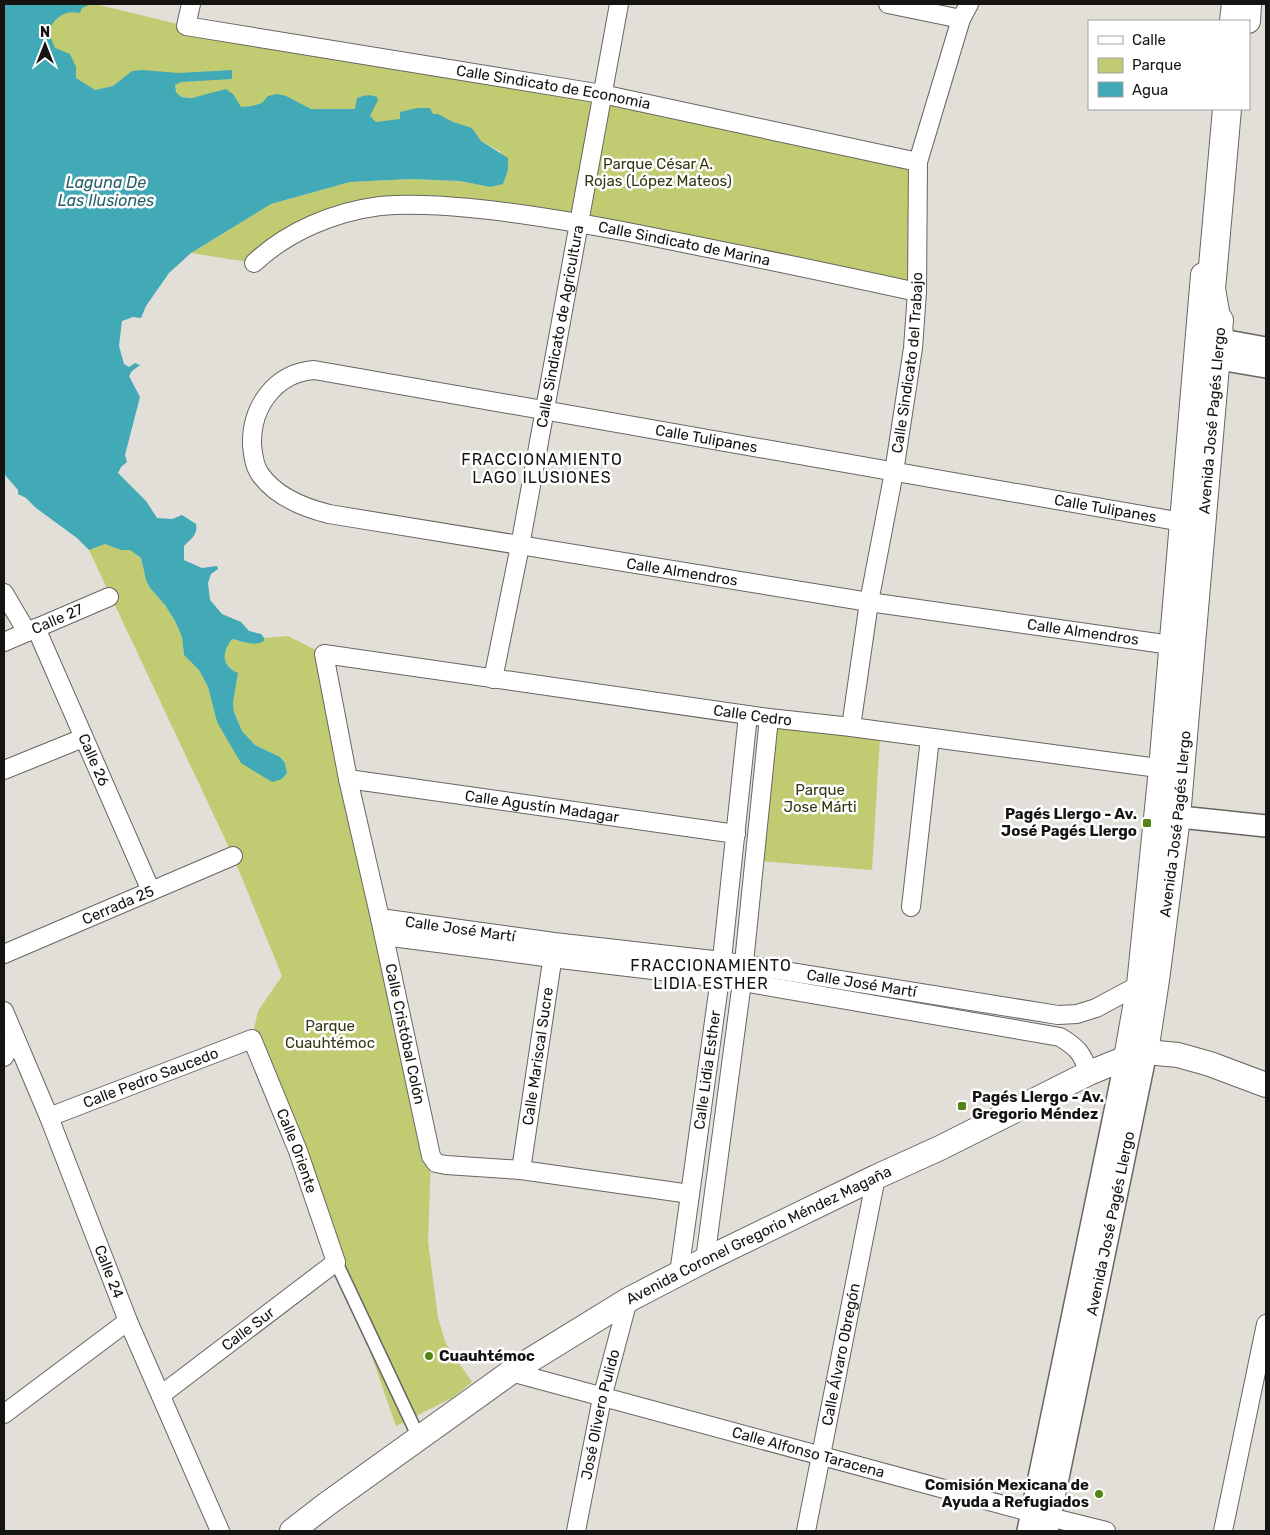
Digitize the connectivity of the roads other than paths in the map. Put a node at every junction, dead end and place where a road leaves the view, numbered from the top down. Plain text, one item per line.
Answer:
1 (191, 4) edge
2 (619, 4) edge
3 (888, 4) edge
4 (1226, 4) edge
5 (1236, 4) edge
6 (1249, 4) edge
7 (965, 11) edge
8 (1225, 20) edge
9 (1234, 20) edge
10 (1248, 20) edge
11 (602, 94) junction
12 (1217, 110) edge
13 (1227, 110) edge
14 (1240, 110) edge
15 (918, 162) junction
16 (580, 223) junction
17 (254, 263) dead end
18 (917, 292) junction
19 (1208, 347) junction
20 (1266, 348) edge
21 (1266, 367) edge
22 (545, 410) junction
23 (254, 420) joint
24 (894, 472) junction
25 (1182, 522) junction
26 (520, 546) junction
27 (4, 592) edge
28 (109, 597) dead end
29 (869, 602) junction
30 (31, 630) junction
31 (4, 642) edge
32 (1171, 645) junction
33 (324, 654) joint
34 (493, 679) junction
35 (748, 715) junction
36 (769, 718) junction
37 (851, 727) junction
38 (83, 738) junction
39 (930, 738) junction
40 (4, 770) edge
41 (1171, 770) junction
42 (348, 779) junction
43 (1167, 816) junction
44 (1266, 826) edge
45 (736, 834) junction
46 (232, 856) dead end
47 (151, 891) junction
48 (911, 907) dead end
49 (380, 918) junction
50 (384, 936) junction
51 (553, 950) junction
52 (4, 954) edge
53 (743, 964) junction
54 (721, 969) junction
55 (742, 982) junction
56 (1148, 983) junction
57 (4, 1011) edge
58 (15, 1038) junction
59 (252, 1039) joint
60 (1136, 1055) junction
61 (4, 1057) edge
62 (1089, 1073) junction
63 (1266, 1085) edge
64 (49, 1117) junction
65 (521, 1170) junction
66 (876, 1177) junction
67 (690, 1194) junction
68 (705, 1260) junction
69 (336, 1262) junction
70 (679, 1274) junction
71 (628, 1300) junction
72 (128, 1321) junction
73 (1266, 1324) edge
74 (511, 1372) junction
75 (161, 1395) junction
76 (602, 1398) junction
77 (4, 1414) edge
78 (419, 1438) junction
79 (821, 1456) junction
80 (1040, 1523) edge
81 (220, 1531) edge
82 (292, 1531) edge
83 (576, 1531) edge
84 (806, 1531) edge
85 (1106, 1531) edge
86 (1223, 1531) edge

1 - 11 street, Calle Sindicato de Economia
2 - 11 street, Calle Sindicato de Agricultura
3 - 7 street
4 - 8 main road
5 - 9 highway
6 - 10 main road
7 - 15 street, Calle Sindicato del Trabajo
11 - 15 street, Calle Sindicato de Economia
11 - 16 street, Calle Sindicato de Agricultura
12 - 19 main road, Avenida José Pagés Llergo
13 - 19 highway
14 - 19 main road, Avenida José Pagés Llergo
15 - 18 street, Calle Sindicato del Trabajo
16 - 17 street, Calle Sindicato de Marina
16 - 18 street, Calle Sindicato de Marina
16 - 22 street, Calle Sindicato de Agricultura
18 - 24 street, Calle Sindicato del Trabajo
19 - 20 street
19 - 21 street
19 - 25 main road, Avenida José Pagés Llergo
19 - 41 main road, Avenida José Pagés Llergo
22 - 23 street, Calle Tulipanes
22 - 24 street, Calle Tulipanes
22 - 26 street, Calle Sindicato de Agricultura
23 - 26 street, Calle Almendros
24 - 25 street, Calle Tulipanes
24 - 29 street, Calle Sindicato del Trabajo
25 - 32 main road, Avenida José Pagés Llergo
26 - 29 street, Calle Almendros
26 - 34 street, Calle Sindicato de Agricultura
27 - 30 street, Calle 26
28 - 30 street, Calle 27
29 - 32 street, Calle Almendros
29 - 37 street, Calle Sindicato del Trabajo
30 - 31 street, Calle 27
30 - 38 street, Calle 26
32 - 41 main road, Avenida José Pagés Llergo
33 - 34 street, Calle Cedro
33 - 42 street, Calle Cristóbal Colón
34 - 35 street, Calle Cedro
35 - 36 street, Calle Cedro
35 - 45 street, Calle Lidia Esther
36 - 37 street, Calle Cedro
36 - 53 street, Calle Lidia Esther
37 - 39 street, Calle Cedro
38 - 40 street
38 - 47 street, Calle 26
39 - 41 street, Calle Cedro
39 - 48 street
41 - 43 main road, Avenida José Pagés Llergo
42 - 45 street, Calle Agustín Madagar
42 - 49 street, Calle Cristóbal Colón
43 - 44 street
43 - 56 main road, Avenida José Pagés Llergo
45 - 54 street, Calle Lidia Esther
46 - 47 street, Cerrada 25
47 - 52 street, Cerrada 25
49 - 50 street, Calle Cristóbal Colón
49 - 51 street, Calle José Martí
50 - 51 street, Calle José Martí
50 - 65 street, Calle Cristóbal Colón
51 - 54 street, Calle José Martí
51 - 65 street, Calle Mariscal Sucre
53 - 54 street, Calle José Martí
53 - 55 street, Calle Lidia Esther
53 - 56 street, Calle José Martí
54 - 55 street, Calle José Martí
54 - 67 street, Calle Lidia Esther
55 - 62 street, Calle José Martí
55 - 68 street, Calle Lidia Esther
56 - 60 main road, Avenida José Pagés Llergo
57 - 58 street, Calle 24
58 - 61 street
58 - 64 street, Calle 24
59 - 64 street, Calle Pedro Saucedo
59 - 69 street, Calle Oriente
60 - 62 main road, Avenida Coronel Gregorio Méndez Magaña
60 - 63 main road, Avenida Coronel Gregorio Méndez Magaña
60 - 80 street, Avenida José Pagés Llergo
62 - 66 main road, Avenida Coronel Gregorio Méndez Magaña
64 - 72 street, Calle 24
65 - 67 street, Calle Cristóbal Colón
66 - 68 main road, Avenida Coronel Gregorio Méndez Magaña
66 - 79 street, Calle Álvaro Obregón
67 - 70 street, Calle Lidia Esther
68 - 70 main road, Avenida Coronel Gregorio Méndez Magaña
69 - 75 street, Calle Sur
69 - 78 street
70 - 71 main road, Avenida Coronel Gregorio Méndez Magaña
71 - 74 main road, Avenida Coronel Gregorio Méndez Magaña
71 - 76 street, José Olivero Pulido
72 - 75 street, Calle 24
72 - 77 street
73 - 86 street
74 - 76 street, Calle Alfonso Taracena
74 - 78 main road, Avenida Coronel Gregorio Méndez Magaña
75 - 81 street, Calle 24
76 - 79 street, Calle Alfonso Taracena
76 - 83 street, José Olivero Pulido
78 - 82 main road, Avenida Coronel Gregorio Méndez Magaña
79 - 80 street, Calle Alfonso Taracena
79 - 84 street, Calle Álvaro Obregón
80 - 85 street, Calle Alfonso Taracena

